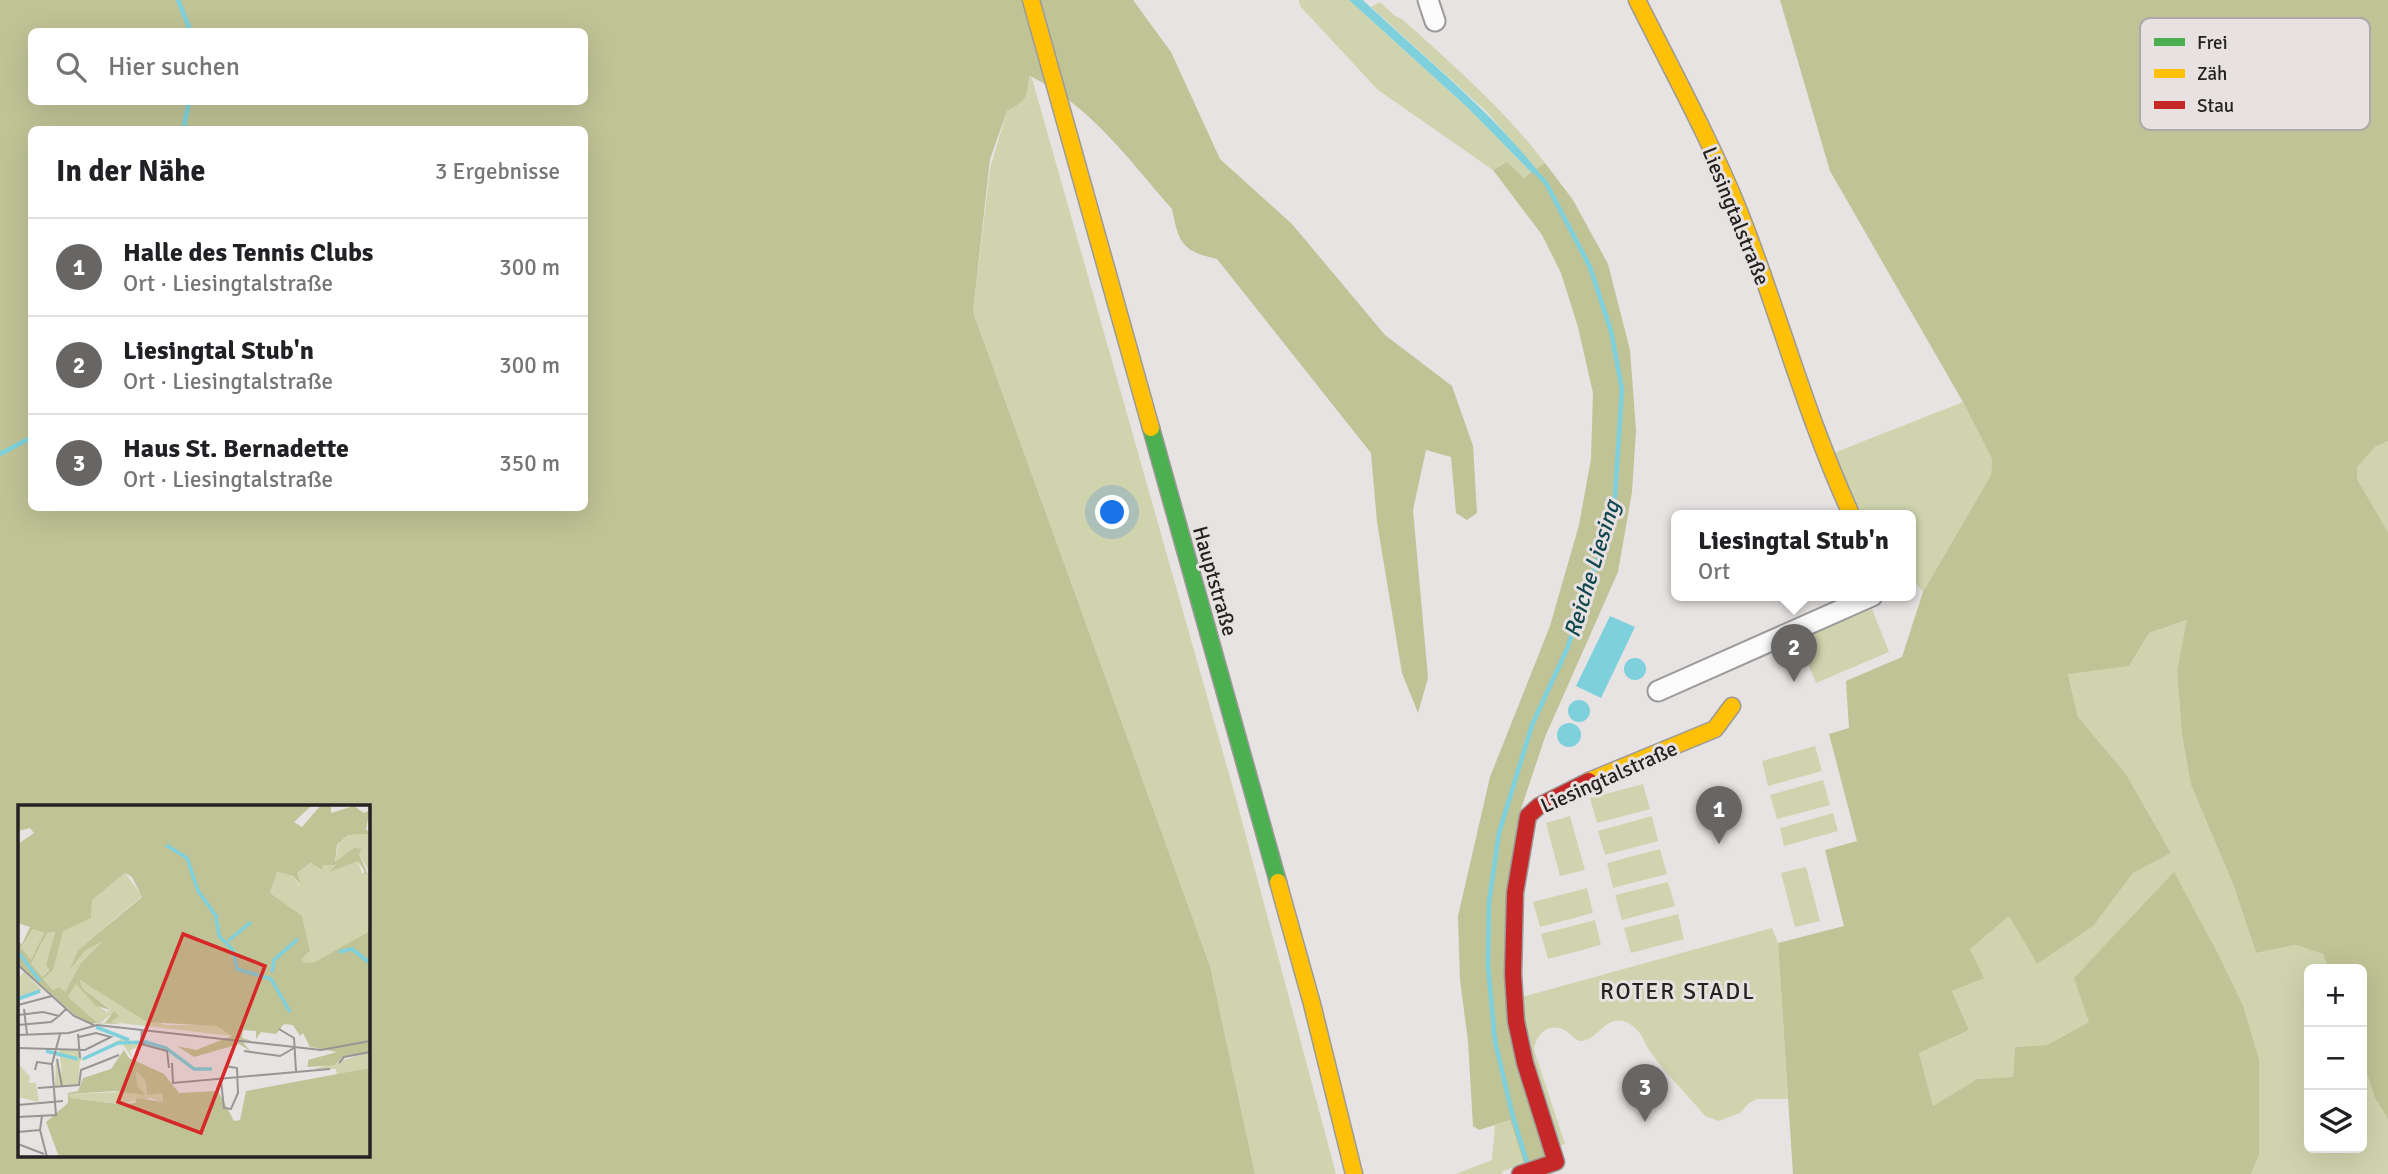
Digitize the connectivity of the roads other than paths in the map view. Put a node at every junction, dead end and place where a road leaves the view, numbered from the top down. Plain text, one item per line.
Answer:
1 (1031, 0) edge
2 (1428, 0) edge
3 (1637, 0) edge
4 (1435, 21) dead end
5 (1850, 510) edge
6 (1861, 601) edge
7 (1658, 691) dead end
8 (1732, 706) dead end
9 (1354, 1174) edge
10 (1520, 1174) edge

1 - 9 main road, Hauptstraße
2 - 4 street
3 - 5 main road, Liesingtalstraße
6 - 7 street
8 - 10 main road, Liesingtalstraße

